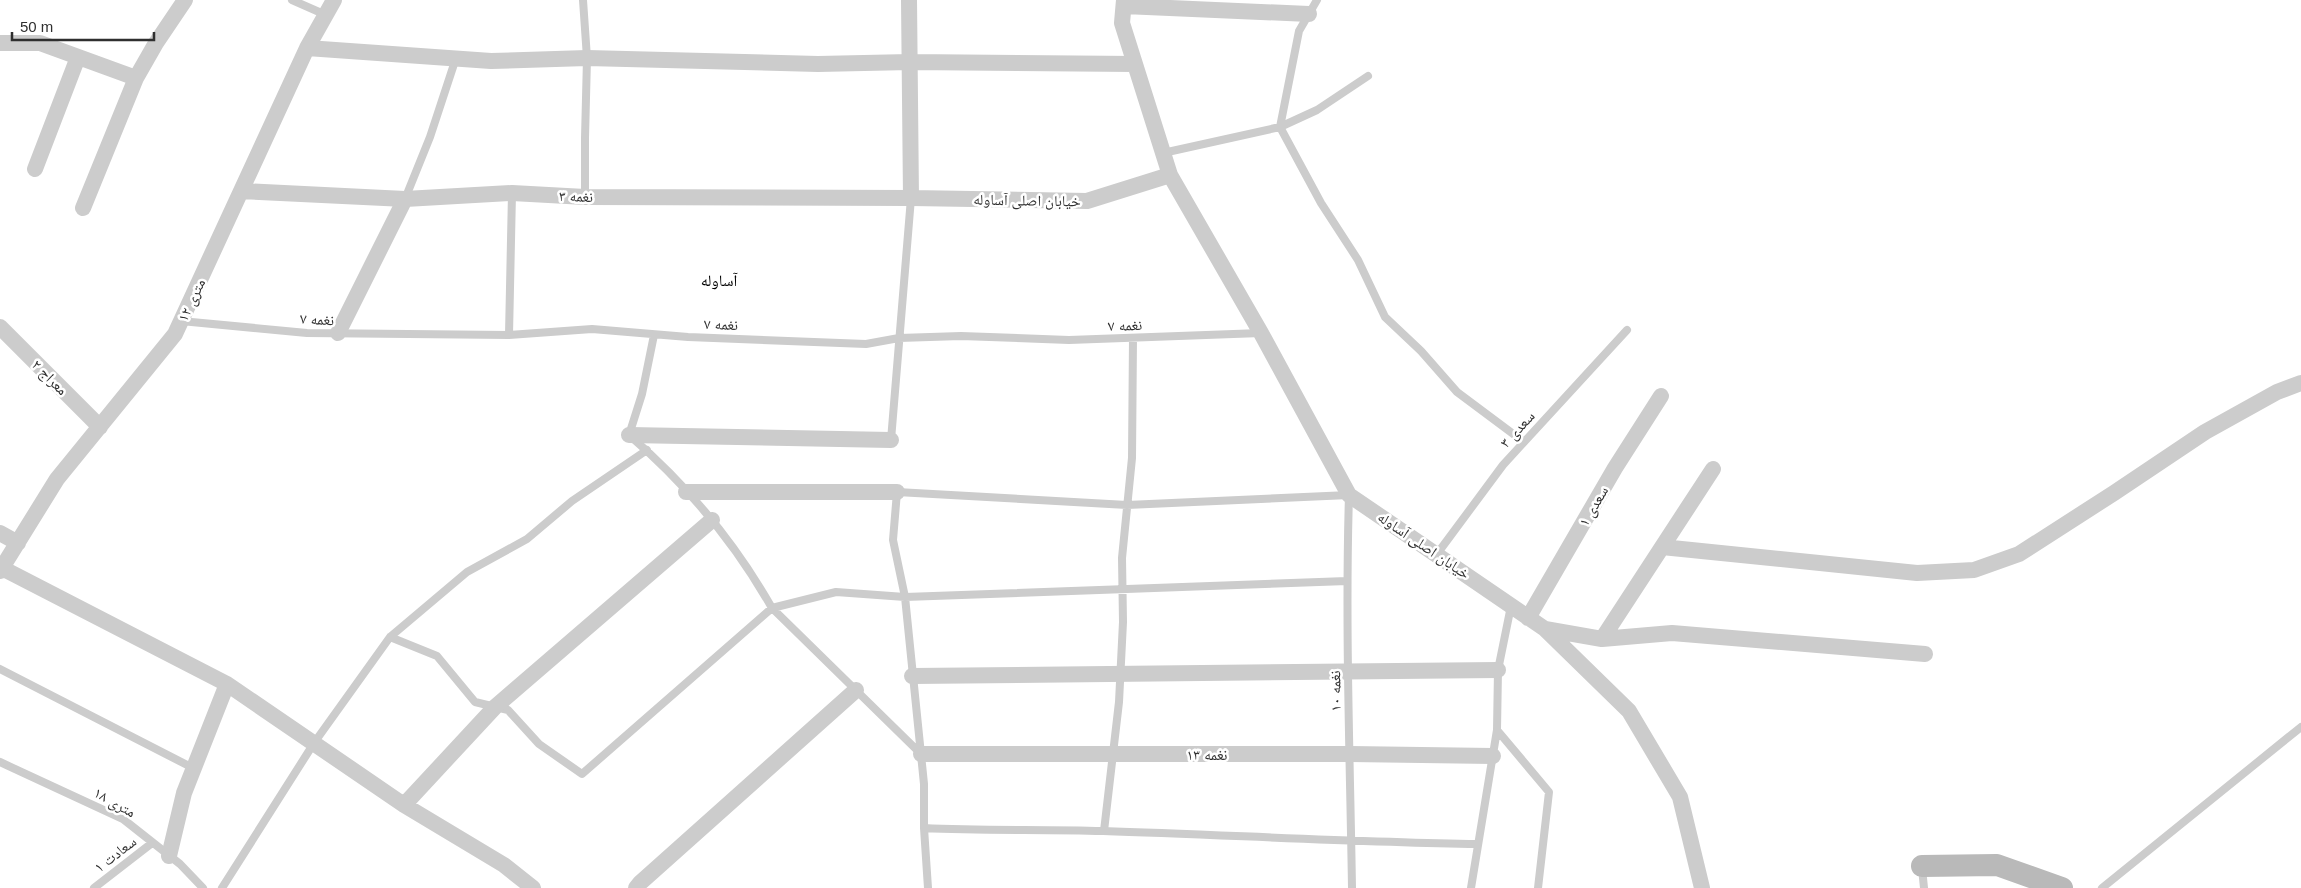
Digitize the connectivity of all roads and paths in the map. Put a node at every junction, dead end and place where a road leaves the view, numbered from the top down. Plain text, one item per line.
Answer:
1 (185, 0) edge
2 (292, 0) edge
3 (583, 0) edge
4 (910, 0) edge
5 (1124, 3) edge
6 (330, 7) edge
7 (1313, 7) edge
8 (0, 43) edge
9 (307, 48) junction
10 (78, 57) junction
11 (456, 58) junction
12 (588, 58) junction
13 (910, 62) junction
14 (1135, 64) junction
15 (1368, 76) dead end
16 (136, 78) junction
17 (1280, 126) junction
18 (1163, 154) junction
19 (35, 169) dead end
20 (1170, 174) junction
21 (241, 191) junction
22 (512, 193) junction
23 (585, 198) junction
24 (911, 198) junction
25 (405, 199) junction
26 (83, 208) dead end
27 (181, 321) junction
28 (0, 327) edge
29 (1627, 330) dead end
30 (338, 333) junction
31 (1261, 333) junction
32 (509, 335) junction
33 (654, 335) junction
34 (899, 338) junction
35 (1133, 338) junction
36 (2301, 383) edge
37 (1661, 396) dead end
38 (100, 427) junction
39 (629, 434) junction
40 (891, 440) joint
41 (1524, 442) junction
42 (647, 450) junction
43 (1713, 469) dead end
44 (686, 492) junction
45 (896, 492) junction
46 (1349, 495) junction
47 (1127, 505) junction
48 (712, 520) junction
49 (0, 534) edge
50 (18, 543) junction
51 (1662, 547) junction
52 (1437, 554) junction
53 (1, 569) edge
54 (1347, 581) junction
55 (1122, 588) junction
56 (905, 597) junction
57 (1511, 605) junction
58 (772, 608) junction
59 (1528, 618) junction
60 (1545, 629) junction
61 (390, 637) junction
62 (1602, 639) junction
63 (1925, 654) dead end
64 (0, 669) edge
65 (1498, 670) junction
66 (1349, 671) junction
67 (1120, 674) junction
68 (912, 676) junction
69 (227, 684) junction
70 (856, 690) junction
71 (495, 706) junction
72 (2301, 727) edge
73 (1497, 730) junction
74 (314, 743) junction
75 (921, 754) junction
76 (1113, 754) junction
77 (1350, 754) junction
78 (1493, 756) junction
79 (0, 762) edge
80 (193, 768) junction
81 (404, 805) junction
82 (924, 828) junction
83 (1104, 831) junction
84 (1351, 842) junction
85 (152, 843) junction
86 (1478, 844) junction
87 (169, 856) junction
88 (1922, 866) joint
89 (94, 888) edge
90 (202, 888) edge
91 (222, 888) edge
92 (533, 888) edge
93 (636, 888) edge
94 (928, 888) edge
95 (1352, 888) edge
96 (1471, 888) edge
97 (1538, 888) edge
98 (1702, 888) edge
99 (1924, 888) edge
100 (2062, 888) edge
101 (2102, 888) edge

1 - 16 street
2 - 6 lane
3 - 12 lane
4 - 13 street
5 - 7 street
5 - 14 street, خیابان اصلی آساوله
6 - 9 street, ۱۲ متری
7 - 17 lane
8 - 10 street
9 - 11 street
9 - 21 street, ۱۲ متری
10 - 16 street
10 - 19 street
11 - 12 street
11 - 25 lane
12 - 13 street
12 - 23 lane
13 - 14 street
13 - 24 street
14 - 18 street, خیابان اصلی آساوله
15 - 17 lane
16 - 26 street
17 - 18 lane
17 - 41 lane
18 - 20 street, خیابان اصلی آساوله
20 - 24 street, خیابان اصلی آساوله
20 - 31 street, خیابان اصلی آساوله
21 - 25 street, نغمه ۳
21 - 27 street, ۱۲ متری
22 - 23 street, نغمه ۳
22 - 25 street, نغمه ۳
22 - 32 lane
23 - 24 street, نغمه ۳
24 - 34 lane
25 - 30 street
27 - 30 lane, نغمه ۷
27 - 38 street, ۱۲ متری
28 - 38 street, معراج ۲
29 - 41 lane, سعدی ۳
30 - 32 lane, نغمه ۷
31 - 35 lane, نغمه ۷
31 - 46 street, خیابان اصلی آساوله
32 - 33 lane, نغمه ۷
33 - 34 lane, نغمه ۷
33 - 39 lane
34 - 35 lane, نغمه ۷
34 - 40 lane
35 - 47 lane
36 - 51 street
37 - 59 street, سعدی ۱
38 - 50 street, ۱۲ متری
39 - 40 street
39 - 42 lane
41 - 52 lane, سعدی ۳
42 - 44 lane
42 - 61 lane
43 - 51 street
44 - 45 street
44 - 48 lane
45 - 47 lane
45 - 56 lane
46 - 47 lane
46 - 52 street, خیابان اصلی آساوله
46 - 54 lane, نغمه ۱۰
47 - 55 lane
48 - 58 lane
48 - 71 street
49 - 50 street
50 - 53 street, ۱۲ متری
51 - 62 street
52 - 57 street, خیابان اصلی آساوله
53 - 69 street
54 - 55 lane
54 - 66 lane, نغمه ۱۰
55 - 56 lane
55 - 67 lane
56 - 58 lane
56 - 68 lane
57 - 59 street, خیابان اصلی آساوله
57 - 65 lane
58 - 70 lane
58 - 71 lane
59 - 60 street, خیابان اصلی آساوله
60 - 62 street
60 - 98 street, خیابان اصلی آساوله
61 - 71 lane
61 - 74 lane
62 - 63 street
64 - 80 lane
65 - 66 street
65 - 73 lane
66 - 67 street
66 - 77 lane, نغمه ۱۰
67 - 68 street
67 - 76 lane
68 - 75 lane
69 - 74 street
69 - 80 street
70 - 75 lane
70 - 93 street
71 - 81 street
72 - 101 lane
73 - 78 lane
73 - 97 lane
74 - 81 street
74 - 91 lane
75 - 76 street, نغمه ۱۳
75 - 82 lane
76 - 77 street, نغمه ۱۳
76 - 83 lane
77 - 78 street, نغمه ۱۳
77 - 84 lane, نغمه ۱۰
78 - 86 lane
79 - 85 lane, ۱۸ متری
80 - 87 street
81 - 92 street
82 - 83 lane
82 - 94 lane
83 - 84 lane
84 - 86 lane
84 - 95 lane, نغمه ۱۰
85 - 87 lane, ۱۸ متری
85 - 89 lane, سعادت ۱
86 - 96 lane
87 - 90 lane, ۱۸ متری
88 - 99 lane
88 - 100 street

